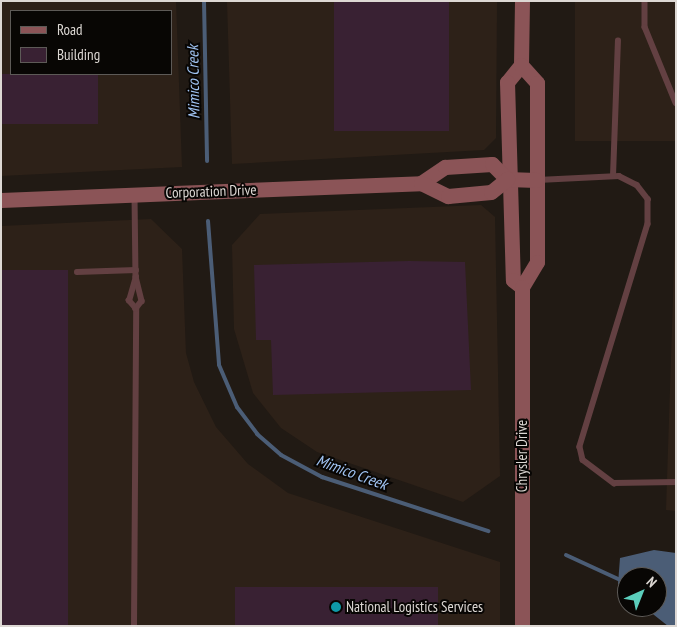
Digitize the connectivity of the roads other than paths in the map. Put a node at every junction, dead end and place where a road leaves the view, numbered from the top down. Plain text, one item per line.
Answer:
1 (522, 1) edge
2 (645, 1) edge
3 (618, 41) dead end
4 (521, 65) junction
5 (676, 103) edge
6 (613, 176) junction
7 (507, 178) junction
8 (536, 180) junction
9 (420, 183) junction
10 (135, 194) junction
11 (1, 200) edge
12 (77, 272) dead end
13 (136, 273) junction
14 (522, 287) junction
15 (136, 309) junction
16 (676, 482) edge
17 (134, 626) edge
18 (522, 626) edge

1 - 4 street
2 - 5 lane
3 - 6 lane
4 - 7 street, Chrysler Drive
4 - 8 street
6 - 8 lane
6 - 16 lane
7 - 8 street
7 - 9 street, Corporation Drive
7 - 9 street
7 - 14 street, Chrysler Drive
8 - 14 street
9 - 10 street, Corporation Drive
10 - 11 street, Corporation Drive
10 - 13 lane
12 - 13 lane
13 - 15 lane
13 - 15 lane
14 - 18 street, Chrysler Drive
15 - 17 lane

